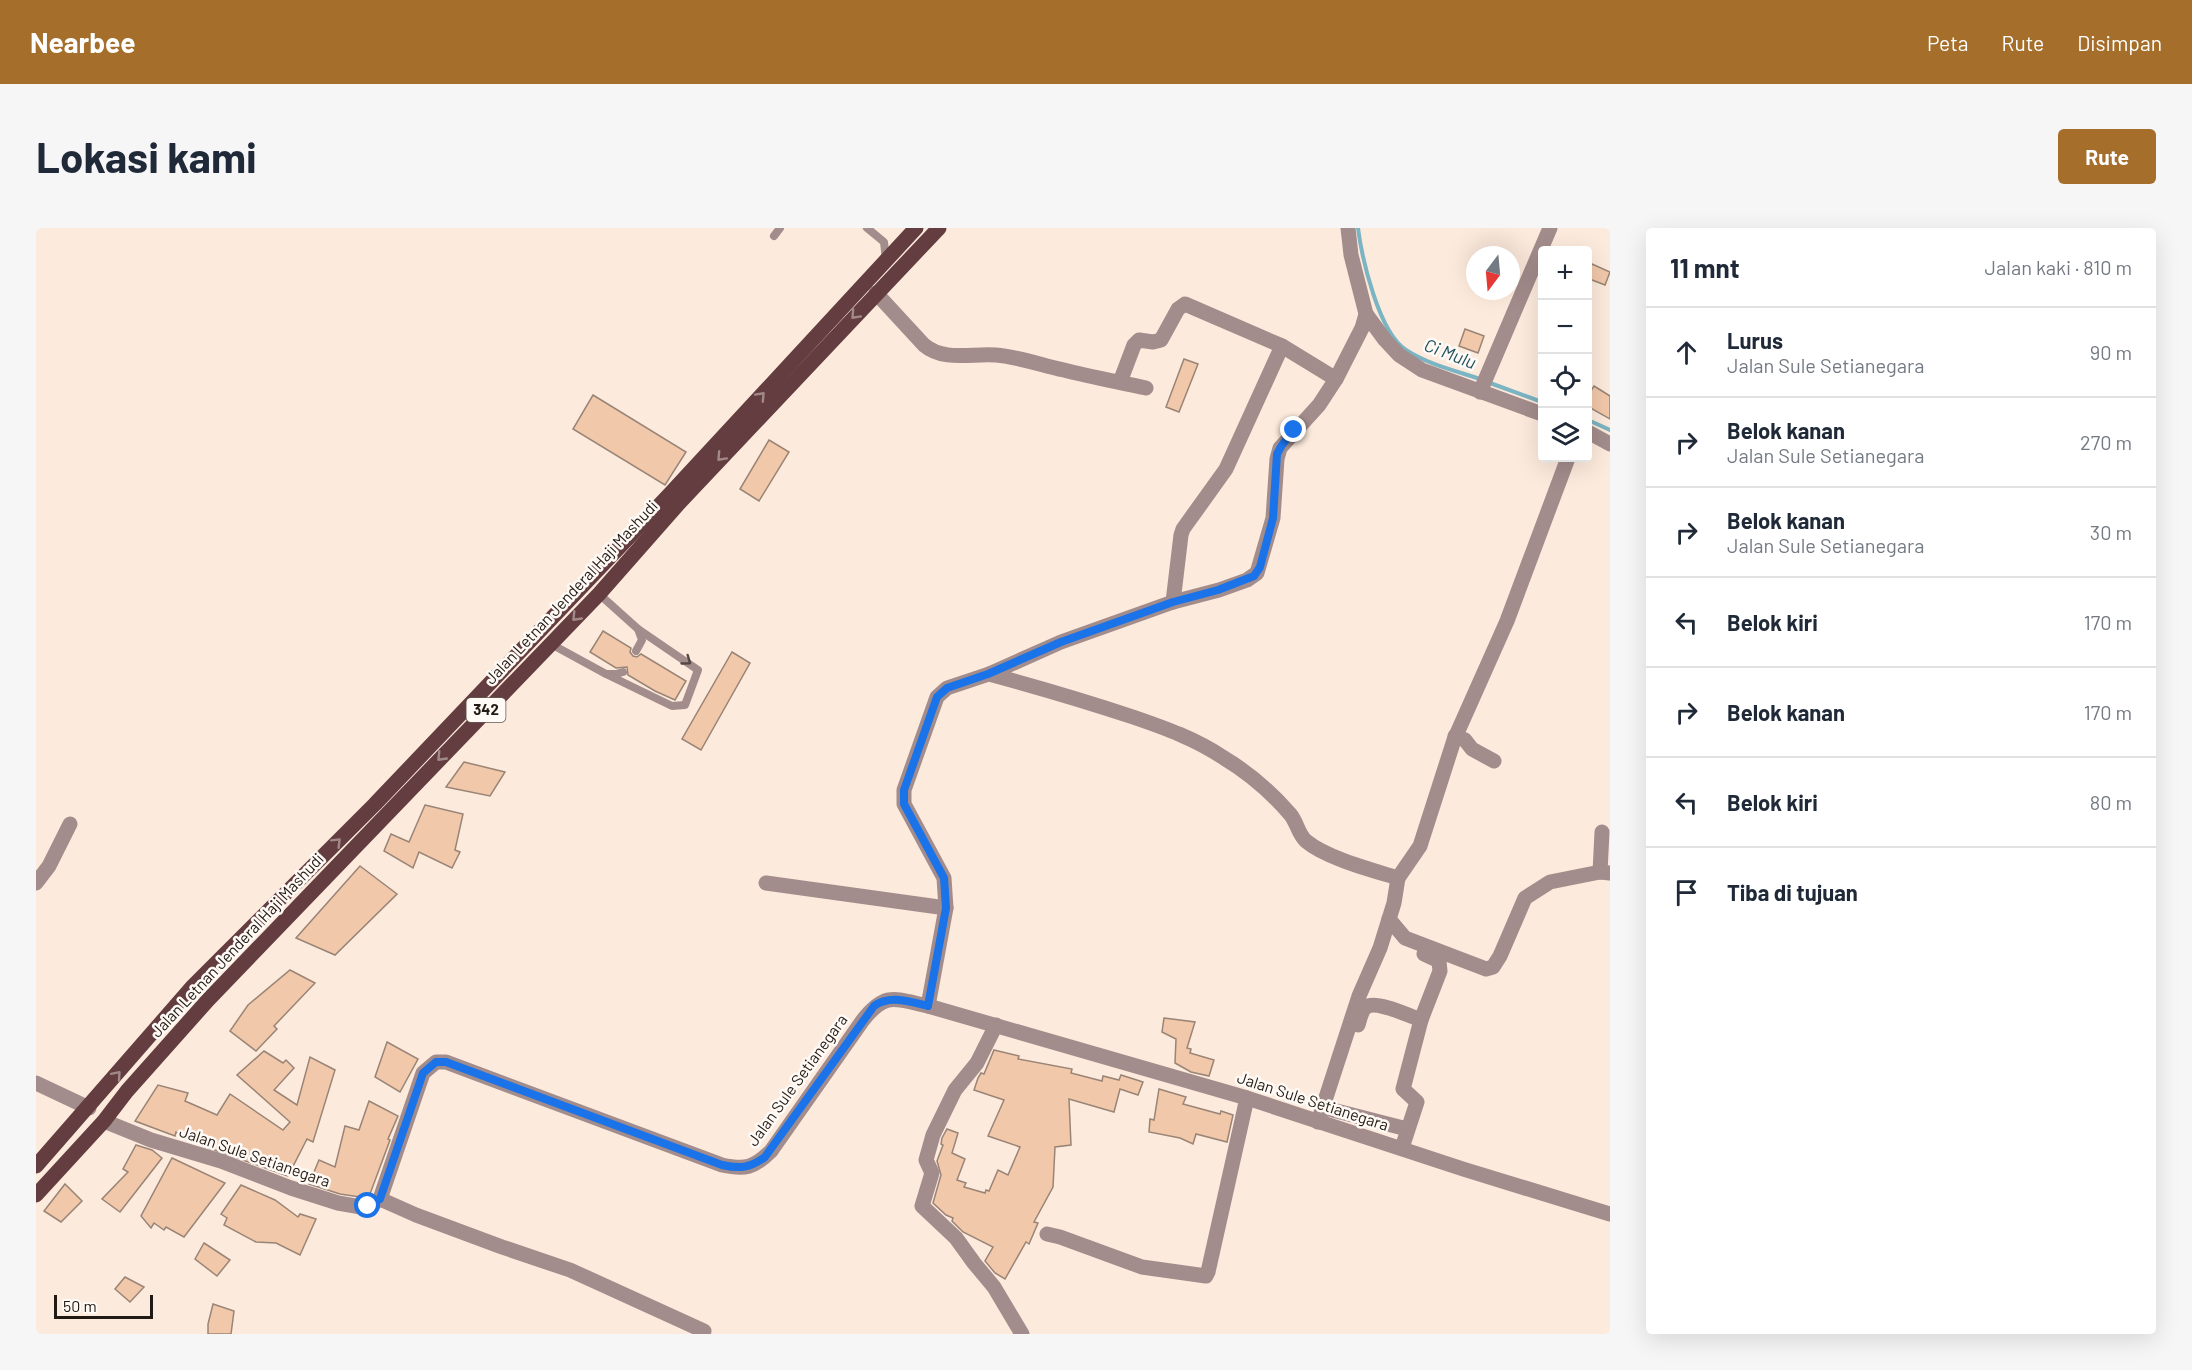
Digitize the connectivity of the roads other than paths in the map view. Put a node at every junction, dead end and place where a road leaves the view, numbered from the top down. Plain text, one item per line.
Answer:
1 (780, 228) edge
2 (867, 228) edge
3 (916, 228) edge
4 (939, 228) edge
5 (1348, 228) edge
6 (1550, 228) edge
7 (774, 236) dead end
8 (890, 258) junction
9 (905, 266) junction
10 (876, 293) junction
11 (1366, 314) junction
12 (1282, 346) junction
13 (1336, 379) junction
14 (1120, 382) junction
15 (1146, 388) dead end
16 (1481, 391) junction
17 (1538, 412) edge
18 (1592, 435) edge
19 (1610, 444) edge
20 (1567, 462) edge
21 (599, 594) junction
22 (1173, 602) junction
23 (638, 629) junction
24 (550, 644) junction
25 (636, 651) dead end
26 (623, 672) dead end
27 (606, 674) junction
28 (988, 674) junction
29 (1455, 736) junction
30 (1494, 761) dead end
31 (70, 824) dead end
32 (1602, 832) dead end
33 (1605, 872) edge
34 (1398, 878) junction
35 (36, 883) edge
36 (766, 883) dead end
37 (946, 908) junction
38 (1389, 919) junction
39 (1398, 945) dead end
40 (193, 986) junction
41 (208, 1000) junction
42 (928, 1006) junction
43 (1422, 1020) junction
44 (996, 1025) junction
45 (1343, 1072) dead end
46 (36, 1083) edge
47 (1247, 1098) junction
48 (89, 1108) junction
49 (1325, 1108) dead end
50 (104, 1121) junction
51 (1318, 1122) junction
52 (1407, 1129) junction
53 (1402, 1148) junction
54 (36, 1166) edge
55 (36, 1195) edge
56 (380, 1199) junction
57 (1610, 1214) edge
58 (1047, 1234) dead end
59 (704, 1332) dead end
60 (1022, 1334) edge

1 - 7 lane
2 - 8 lane
3 - 8 main road, Jalan Letnan Jenderal Haji Mashudi / 342
4 - 9 main road, Jalan Letnan Jenderal Haji Mashudi / 342
5 - 11 street
6 - 16 street
8 - 9 main road
40 -> 8 main road, Jalan Letnan Jenderal Haji Mashudi / 342
9 - 10 main road, Jalan Letnan Jenderal Haji Mashudi / 342
10 - 14 street
10 -> 21 main road, Jalan Letnan Jenderal Haji Mashudi / 342
11 - 13 street
11 - 16 street
12 - 13 street
12 - 14 street
12 - 22 street
13 - 22 street
14 - 15 street
16 - 17 street
18 - 19 street
20 - 29 street
21 - 23 lane
21 -> 24 main road, Jalan Letnan Jenderal Haji Mashudi / 342
22 - 28 street
23 - 25 lane
23 -> 27 lane
24 - 27 lane
24 -> 41 main road, Jalan Letnan Jenderal Haji Mashudi / 342
26 - 27 lane
28 - 34 street
28 - 37 street
29 - 30 street
29 - 34 street
31 - 35 street
32 - 33 street
33 - 38 street
34 - 38 street
36 - 37 street
37 - 42 street
38 - 51 street
39 - 43 street
40 - 41 main road
48 -> 40 main road, Jalan Letnan Jenderal Haji Mashudi / 342
41 - 50 main road, Jalan Letnan Jenderal Haji Mashudi / 342
42 - 44 street, Jalan Sule Setianegara
42 - 56 street, Jalan Sule Setianegara
43 - 45 street
43 - 52 street
44 - 47 street, Jalan Sule Setianegara
44 - 60 street
46 - 48 street
47 - 51 street, Jalan Sule Setianegara
47 - 58 street
48 - 54 main road, Jalan Letnan Jenderal Haji Mashudi / 342
49 - 52 street
50 - 55 main road, Jalan Letnan Jenderal Haji Mashudi / 342
50 - 56 street, Jalan Sule Setianegara
51 - 53 street, Jalan Sule Setianegara
52 - 53 street
53 - 57 street, Jalan Sule Setianegara
56 - 59 street

